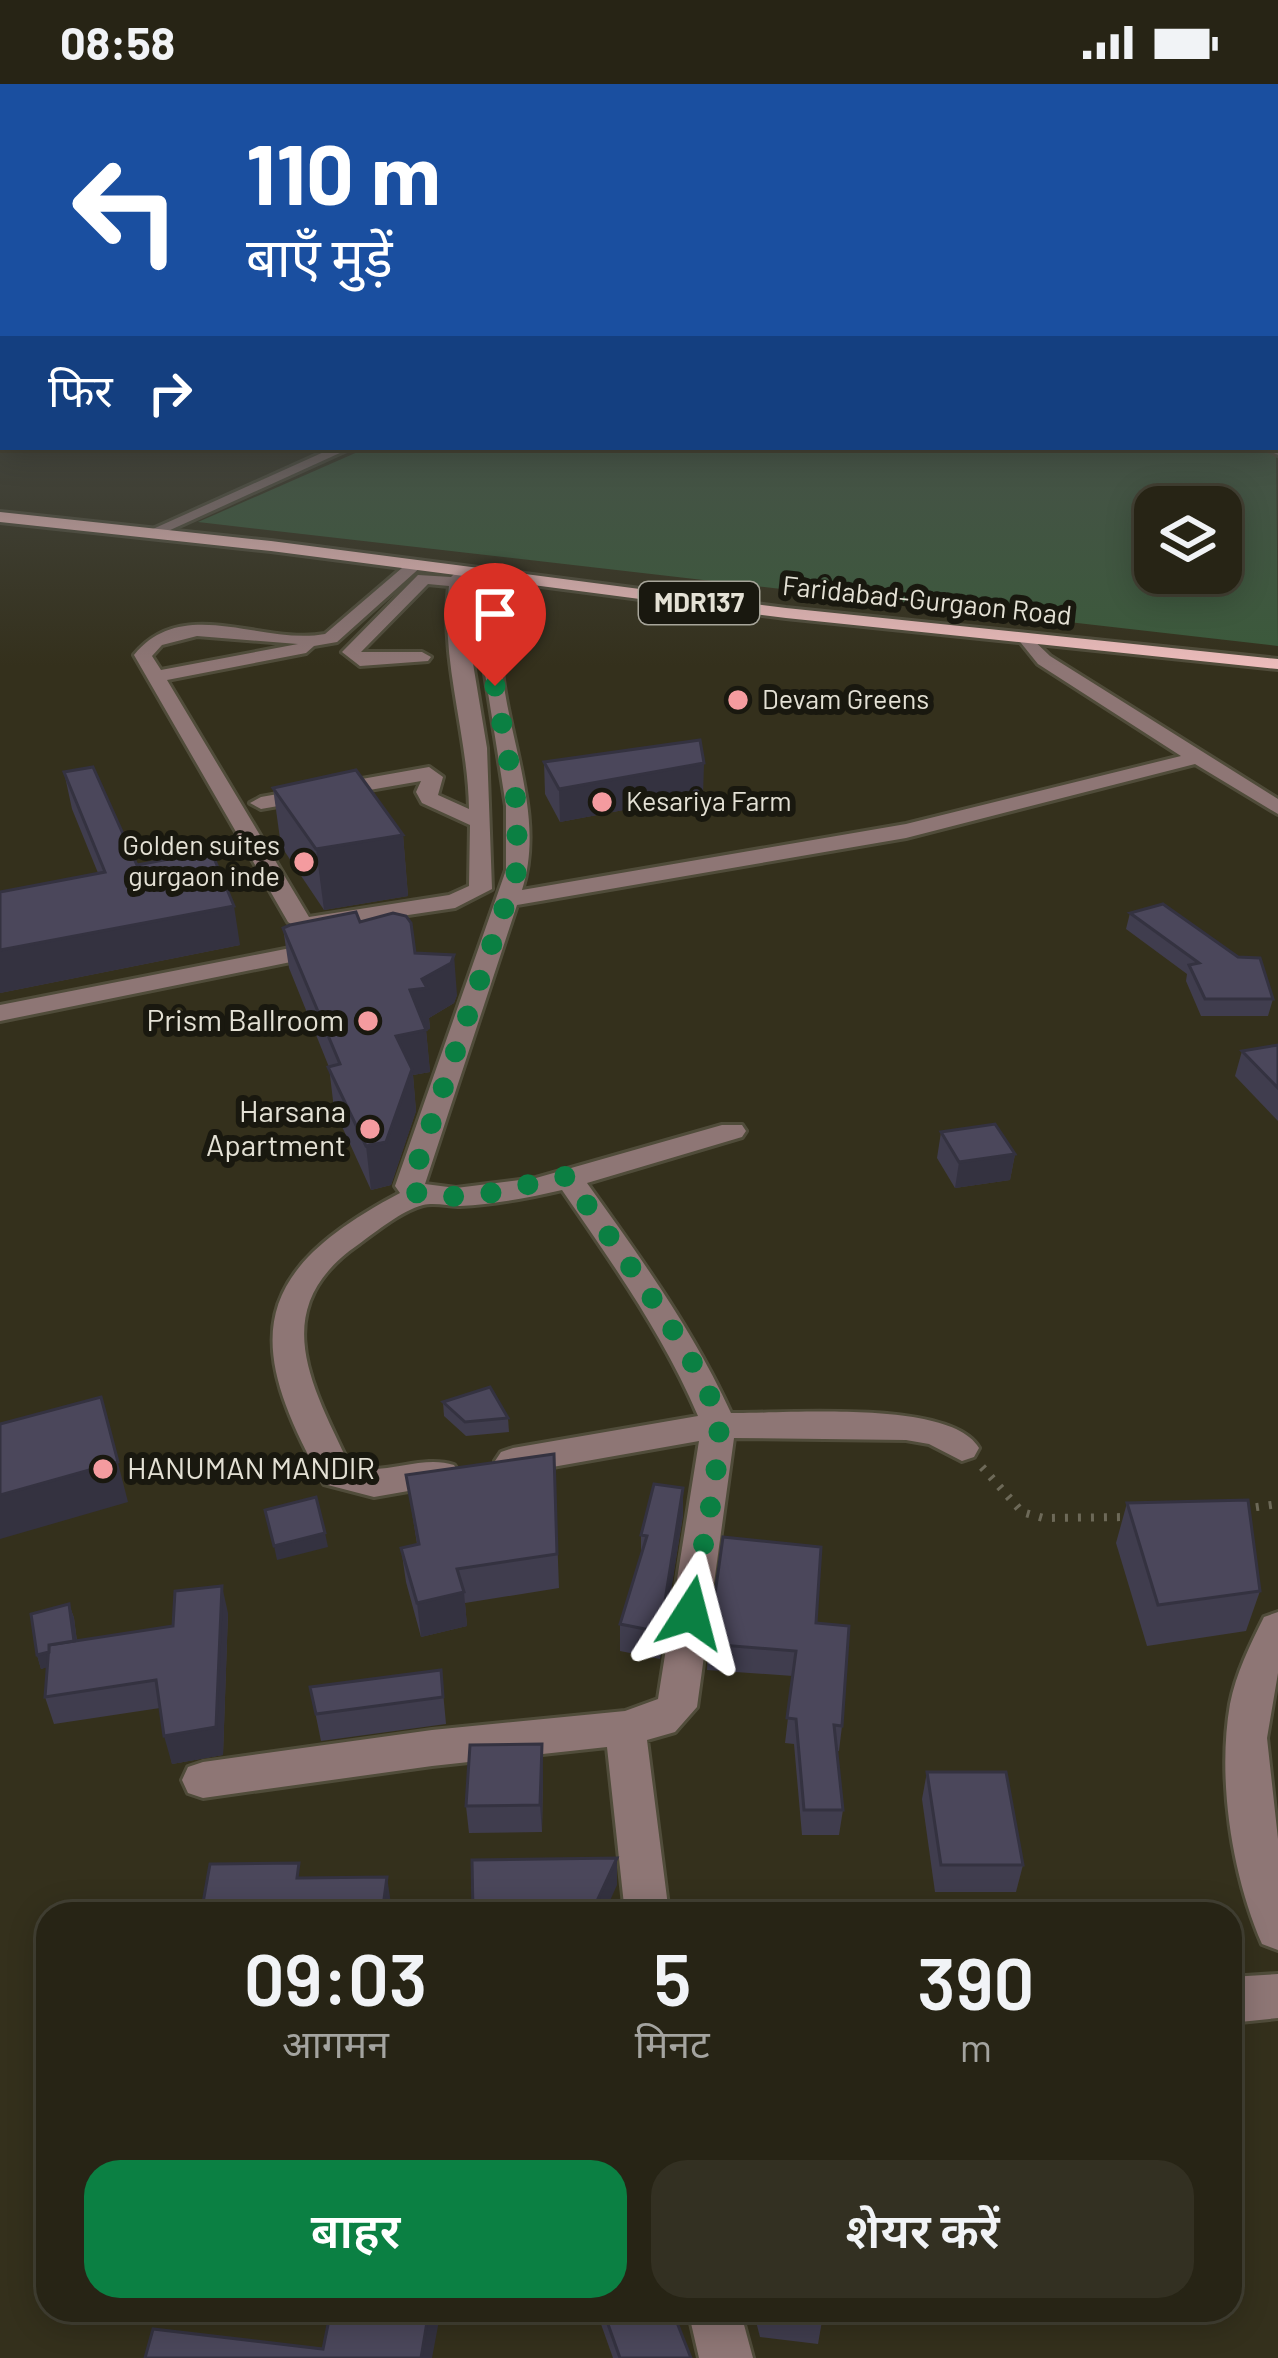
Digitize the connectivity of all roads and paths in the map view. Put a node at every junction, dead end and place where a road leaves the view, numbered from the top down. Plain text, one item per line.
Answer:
1 (299, 454) edge
2 (329, 454) edge
3 (0, 507) edge
4 (0, 517) edge
5 (154, 526) junction
6 (416, 565) junction
7 (495, 576) junction
8 (458, 577) junction
9 (1026, 638) junction
10 (316, 641) junction
11 (1278, 651) edge
12 (422, 658) dead end
13 (1278, 664) edge
14 (153, 676) junction
15 (1200, 758) junction
16 (261, 803) dead end
17 (1278, 808) edge
18 (479, 820) junction
19 (503, 904) junction
20 (0, 1013) edge
21 (732, 1131) dead end
22 (567, 1176) junction
23 (419, 1195) junction
24 (719, 1425) junction
25 (962, 1448) joint
26 (1278, 1504) edge
27 (1233, 1510) edge
28 (1137, 1517) edge
29 (1278, 1628) edge
30 (625, 1728) junction
31 (203, 1780) dead end
32 (645, 1902) edge
33 (1278, 1929) edge
34 (1278, 1996) edge
35 (1242, 1999) edge
36 (717, 2322) edge
37 (726, 2358) edge

1 - 5 street
2 - 5 street
3 - 5 main road, Faridabad-Gurgaon Road / MDR137
4 - 5 main road, Faridabad-Gurgaon Road / MDR137
5 - 6 main road, Faridabad-Gurgaon Road / MDR137
5 - 11 main road, Faridabad-Gurgaon Road / MDR137
6 - 8 main road, Faridabad-Gurgaon Road / MDR137
6 - 10 street
7 - 8 main road, Faridabad-Gurgaon Road / MDR137
7 - 9 main road, Faridabad-Gurgaon Road / MDR137
7 - 19 street
8 - 12 street
8 - 18 street
9 - 13 main road, Faridabad-Gurgaon Road / MDR137
9 - 15 street
10 - 14 street
10 - 14 street
14 - 18 street
15 - 17 street
15 - 19 street
16 - 18 street
19 - 20 street
19 - 23 street
21 - 22 street
22 - 23 street
22 - 24 street
23 - 24 street
24 - 25 street
24 - 30 street
25 - 28 path
26 - 27 path
29 - 33 street
30 - 31 street
30 - 32 street
34 - 35 street
36 - 37 street

